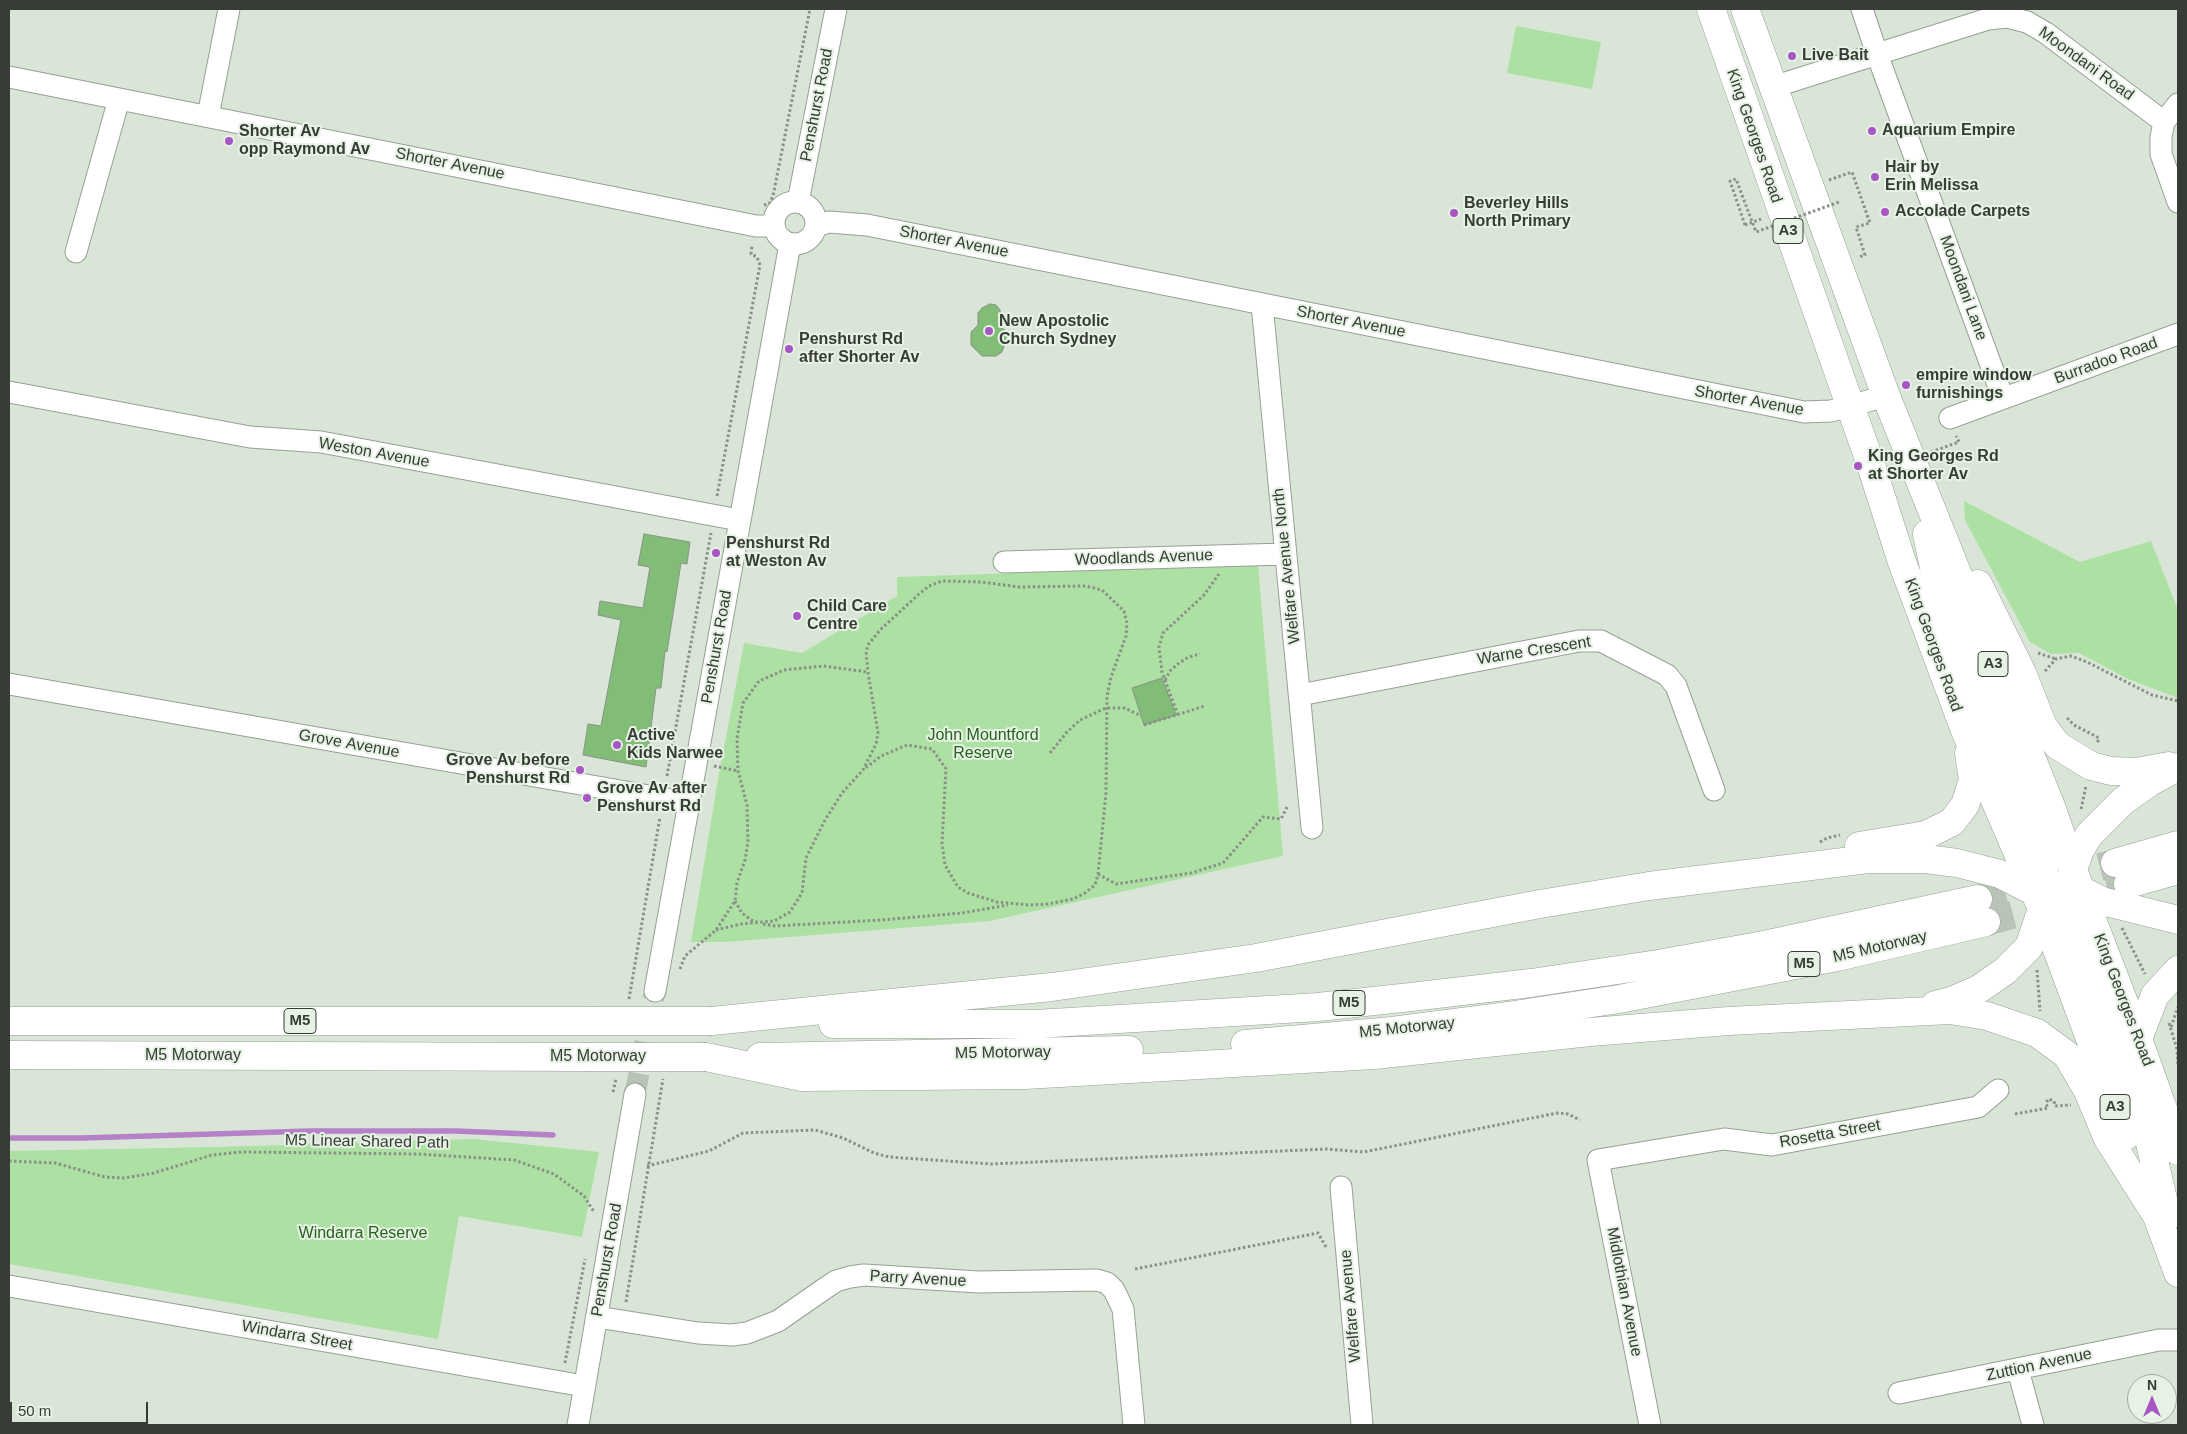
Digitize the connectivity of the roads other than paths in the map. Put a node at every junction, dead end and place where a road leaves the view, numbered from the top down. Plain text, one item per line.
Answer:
1 (229, 9) edge
2 (836, 9) edge
3 (1711, 9) edge
4 (1745, 9) edge
5 (1862, 9) edge
6 (1877, 54) junction
7 (9, 77) edge
8 (1774, 88) junction
9 (118, 99) junction
10 (2178, 104) edge
11 (208, 116) junction
12 (2164, 122) junction
13 (798, 202) junction
14 (2178, 202) edge
15 (774, 226) junction
16 (816, 226) junction
17 (790, 244) junction
18 (76, 252) dead end
19 (1262, 304) junction
20 (2178, 334) edge
21 (9, 392) edge
22 (1886, 396) junction
23 (2003, 398) junction
24 (1850, 407) junction
25 (1950, 418) road end
26 (1919, 456) junction
27 (739, 520) junction
28 (1284, 554) junction
29 (1004, 562) dead end
30 (9, 684) edge
31 (1300, 695) junction
32 (1966, 733) junction
33 (2178, 766) edge
34 (1714, 790) dead end
35 (689, 803) junction
36 (1312, 828) dead end
37 (2178, 845) edge
38 (2178, 870) edge
39 (1649, 886) junction
40 (2057, 890) junction
41 (2178, 920) edge
42 (2178, 970) edge
43 (655, 991) tunnel mouth
44 (1911, 1011) junction
45 (9, 1021) edge
46 (712, 1021) junction
47 (2138, 1038) junction
48 (9, 1055) edge
49 (706, 1057) junction
50 (1998, 1090) dead end
51 (635, 1094) tunnel mouth
52 (2178, 1151) edge
53 (1598, 1160) joint
54 (1342, 1187) dead end
55 (2157, 1216) junction
56 (2178, 1264) edge
57 (2178, 1273) edge
58 (9, 1286) edge
59 (597, 1317) junction
60 (2169, 1340) edge
61 (2018, 1370) junction
62 (584, 1386) junction
63 (1899, 1392) dead end
64 (578, 1425) edge
65 (1134, 1425) edge
66 (1362, 1425) edge
67 (1650, 1425) edge
68 (2033, 1425) edge

1 - 11 street
2 - 13 street, Penshurst Road
3 - 24 highway, King Georges Road / A3
4 - 8 highway, King Georges Road / A3
5 - 6 street, Moondani Lane
6 - 8 street, Moondani Road
6 - 12 street, Moondani Road
6 - 23 street, Moondani Lane
7 - 9 street, Shorter Avenue
8 - 22 highway, King Georges Road / A3
9 - 11 street, Shorter Avenue
9 - 18 street
10 - 12 street
11 - 15 street, Shorter Avenue
12 - 14 street
13 - 15 street
13 - 16 street
15 - 17 street
16 - 17 street
16 - 19 street, Shorter Avenue
17 - 27 street, Penshurst Road
19 - 24 street, Shorter Avenue
19 - 28 street, Welfare Avenue North
20 - 23 street, Burradoo Road
21 - 27 street, Weston Avenue
22 - 24 street, Shorter Avenue
22 - 26 highway, King Georges Road / A3
23 - 25 street, Burradoo Road
24 - 32 highway, King Georges Road / A3
26 - 33 highway
26 - 40 highway, King Georges Road / A3
27 - 35 street, Penshurst Road
28 - 29 street, Woodlands Avenue
28 - 31 street, Welfare Avenue North
30 - 35 street, Grove Avenue
31 - 34 street, Warne Crescent
31 - 36 street, Welfare Avenue North
32 - 39 highway
32 - 40 highway, King Georges Road / A3
33 - 40 highway
35 - 43 street, Penshurst Road
37 - 38 highway
39 - 40 highway
39 - 46 highway
40 - 41 highway
40 - 44 highway
40 - 47 highway, King Georges Road / A3
40 - 55 highway, King Georges Road / A3
40 - 56 highway
42 - 47 highway
44 - 49 highway, M5
44 - 55 highway
45 - 46 highway, M5 Motorway / M5, bridge
46 - 49 highway, M5 Motorway / M5
47 - 52 highway, King Georges Road / A3
48 - 49 highway, M5 Motorway / M5, bridge
50 - 53 street, Rosetta Street
51 - 59 street, Penshurst Road
53 - 67 street, Midlothian Avenue
54 - 66 street, Welfare Avenue
55 - 57 highway, King Georges Road / A3
58 - 62 street, Windarra Street
59 - 62 street, Penshurst Road
59 - 65 street, Parry Avenue
60 - 61 street, Zuttion Avenue
61 - 63 street, Zuttion Avenue
61 - 68 street
62 - 64 street, Penshurst Road

